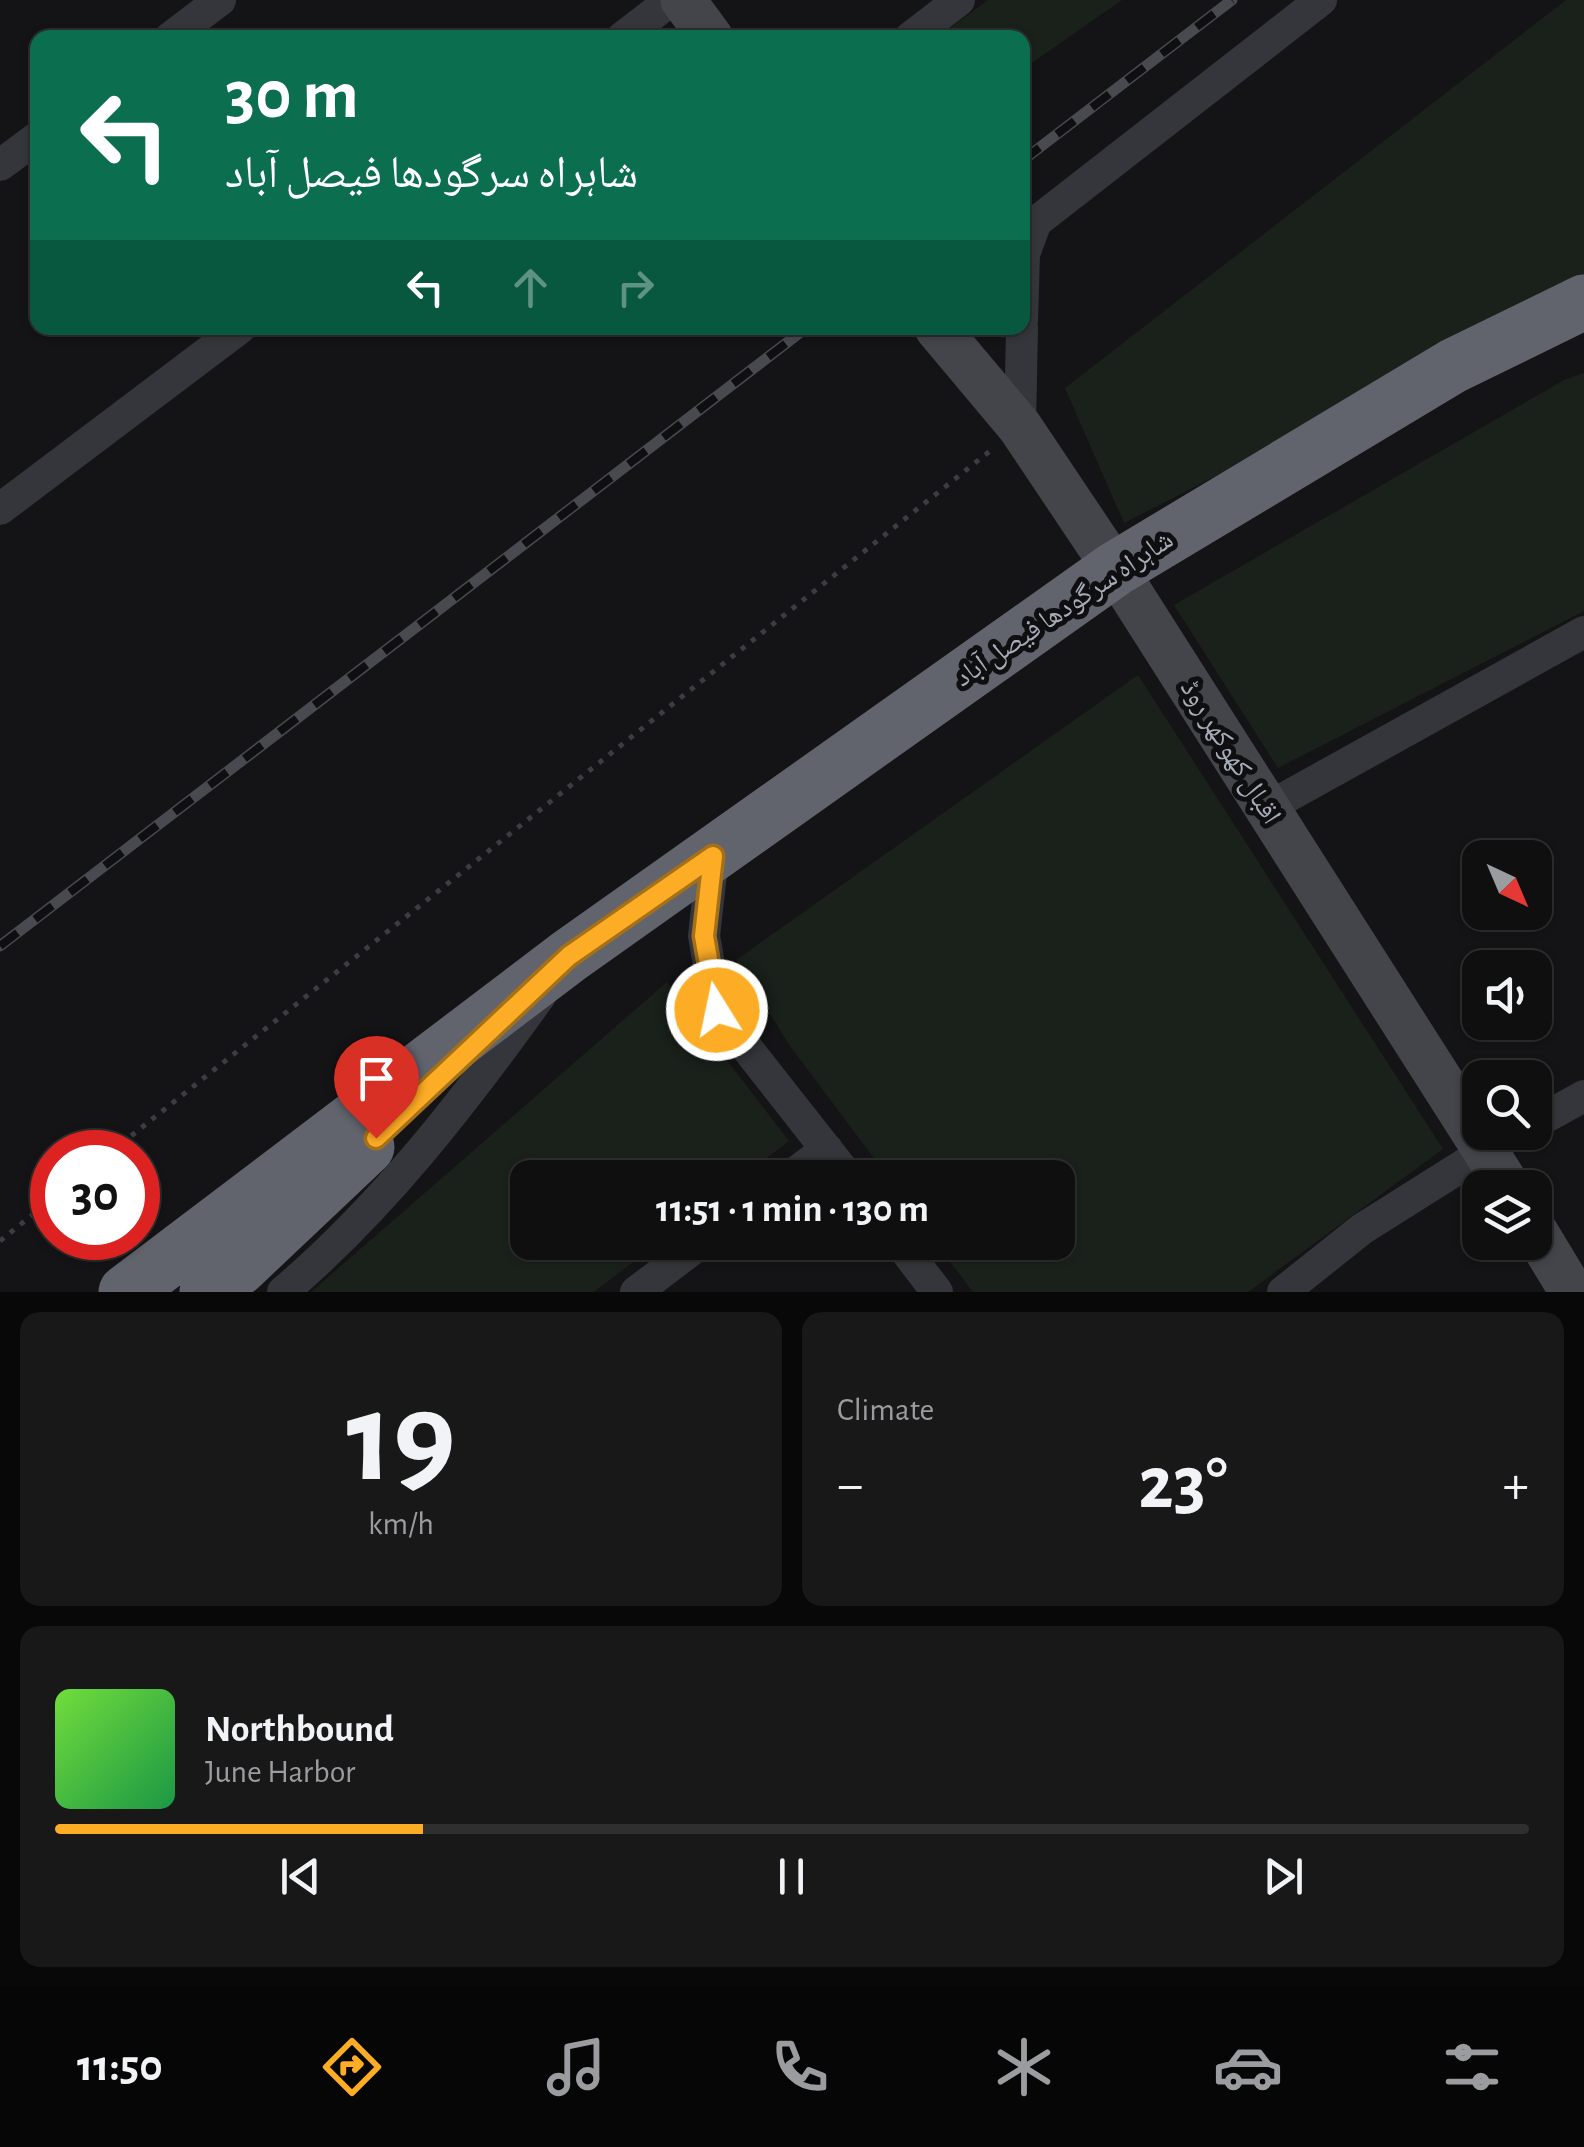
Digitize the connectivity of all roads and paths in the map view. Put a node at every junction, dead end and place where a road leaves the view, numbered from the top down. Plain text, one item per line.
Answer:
1 (220, 0) edge
2 (671, 0) edge
3 (683, 0) edge
4 (958, 0) edge
5 (1321, 0) edge
6 (181, 30) edge
7 (632, 30) edge
8 (705, 30) edge
9 (920, 30) edge
10 (30, 143) edge
11 (0, 165) edge
12 (1030, 238) edge
13 (1584, 302) edge
14 (231, 335) edge
15 (943, 335) edge
16 (1022, 335) edge
17 (1020, 427) junction
18 (0, 509) edge
19 (1115, 569) junction
20 (1584, 632) edge
21 (1266, 809) junction
22 (713, 856) junction
23 (569, 956) junction
24 (1462, 1086) edge
25 (1584, 1096) edge
26 (1552, 1114) edge
27 (139, 1130) edge
28 (827, 1148) junction
29 (1487, 1150) edge
30 (811, 1160) edge
31 (836, 1160) edge
32 (30, 1217) edge
33 (0, 1241) edge
34 (1552, 1259) edge
35 (678, 1260) edge
36 (913, 1260) edge
37 (126, 1292) edge
38 (207, 1292) edge
39 (284, 1292) edge
40 (636, 1292) edge
41 (937, 1292) edge
42 (1283, 1292) edge
43 (1572, 1292) edge

1 - 6 street
2 - 7 street
3 - 8 main road
4 - 9 street
5 - 12 street
10 - 11 street
13 - 19 highway, شاہراہ سرگودھا فیصل آباد
14 - 18 street
15 - 17 main road, اقبال کھوکھر روڈ
16 - 17 street
17 - 19 main road, اقبال کھوکھر روڈ
17 - 27 path
19 - 21 main road, اقبال کھوکھر روڈ
19 - 22 highway, شاہراہ سرگودھا فیصل آباد
20 - 21 street
21 - 24 main road, اقبال کھوکھر روڈ
22 - 23 highway, شاہراہ سرگودھا فیصل آباد
22 - 28 street
23 - 37 highway
23 - 38 highway
23 - 39 street
25 - 26 street
28 - 30 street
28 - 31 street
29 - 42 street
32 - 33 path
34 - 43 main road
35 - 40 street
36 - 41 street

